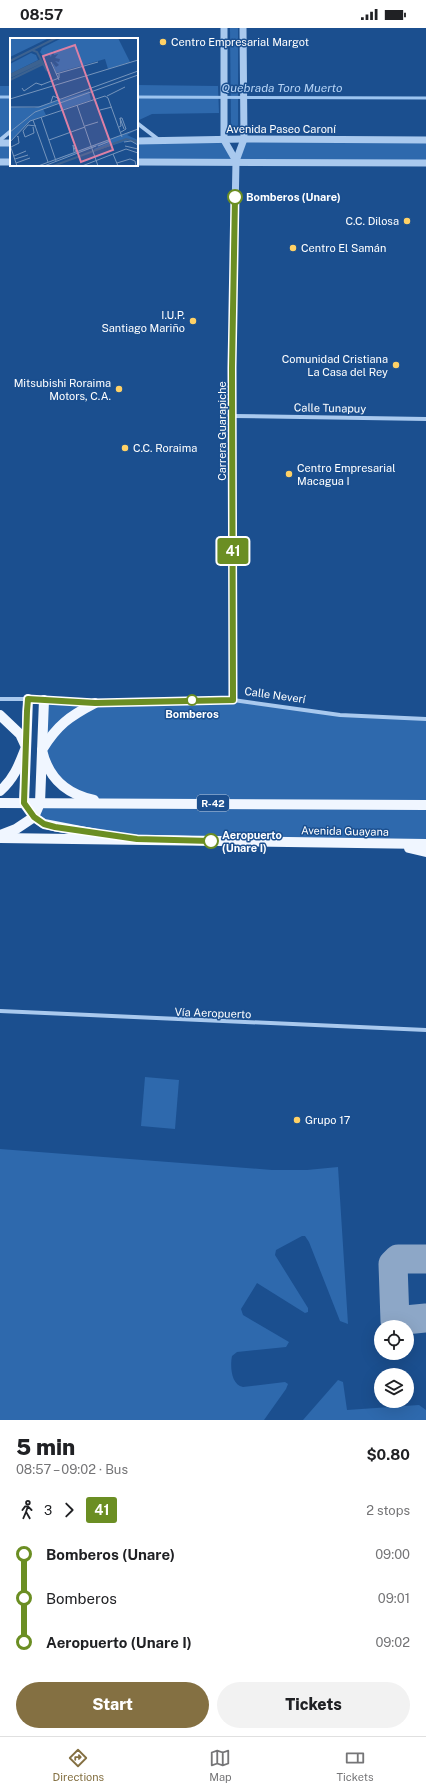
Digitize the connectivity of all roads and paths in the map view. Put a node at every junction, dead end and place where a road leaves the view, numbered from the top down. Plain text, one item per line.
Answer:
1 (224, 28) edge
2 (243, 28) edge
3 (138, 125) edge
4 (10, 132) edge
5 (244, 139) junction
6 (0, 140) edge
7 (224, 140) junction
8 (426, 140) edge
9 (138, 141) edge
10 (160, 141) junction
11 (236, 161) junction
12 (138, 162) edge
13 (426, 163) edge
14 (233, 416) junction
15 (426, 419) edge
16 (0, 699) edge
17 (28, 699) junction
18 (44, 700) junction
19 (233, 700) junction
20 (95, 703) junction
21 (0, 714) edge
22 (426, 719) edge
23 (26, 748) junction
24 (42, 750) junction
25 (0, 791) edge
26 (0, 803) edge
27 (24, 803) junction
28 (40, 803) junction
29 (112, 803) junction
30 (426, 805) edge
31 (34, 817) junction
32 (0, 836) edge
33 (137, 839) junction
34 (395, 844) junction
35 (426, 844) edge
36 (426, 852) edge
37 (0, 1011) edge
38 (426, 1030) edge

1 - 7 street
2 - 5 street
3 - 10 street
4 - 6 street
5 - 7 street, Avenida Paseo Caroní
5 - 8 street, Avenida Paseo Caroní
5 - 11 street
7 - 10 street, Avenida Paseo Caroní
7 - 11 street
9 - 10 street, Avenida Paseo Caroní
11 - 12 street
11 - 13 street
11 - 14 street, Carrera Guarapiche
14 - 15 street, Calle Tunapuy
14 - 19 street, Carrera Guarapiche
16 - 17 street, Calle Neverí
17 - 18 street, Calle Neverí
17 - 23 main road
18 - 20 street, Calle Neverí
18 - 24 main road
19 - 20 street, Calle Neverí
19 - 22 street, Calle Neverí
20 - 24 main road
21 - 23 main road
23 - 25 main road
23 - 27 main road
24 - 28 main road
24 - 29 main road
26 - 27 main road, R-42
27 - 28 main road, R-42
27 - 31 main road
28 - 29 main road, R-42
28 - 31 main road
29 - 30 main road, R-42
31 - 32 main road
31 - 33 main road
32 - 33 main road, Avenida Guayana
33 - 34 main road, Avenida Guayana
34 - 35 main road, Avenida Guayana
34 - 36 main road
37 - 38 street, Vía Aeropuerto

